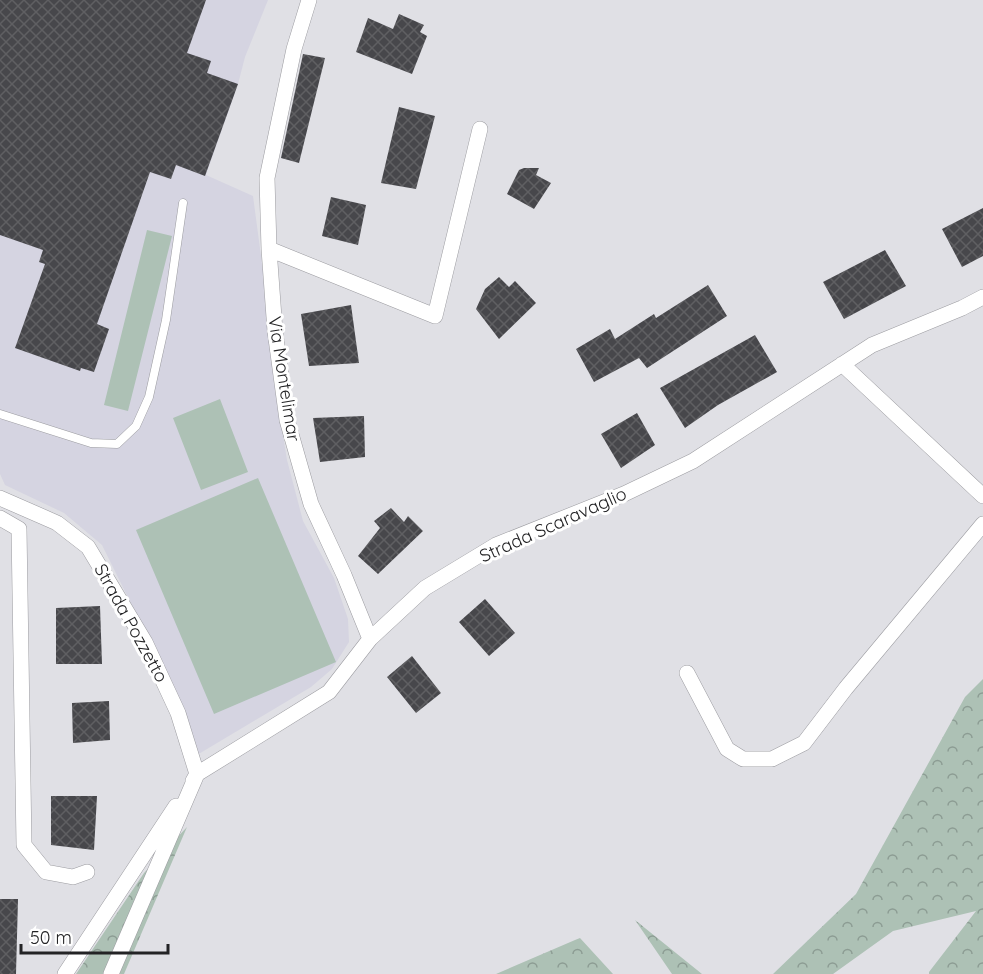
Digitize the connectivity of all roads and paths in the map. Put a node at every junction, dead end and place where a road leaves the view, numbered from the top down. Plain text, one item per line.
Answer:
1 (309, 0) edge
2 (480, 129) dead end
3 (183, 203) dead end
4 (269, 249) junction
5 (983, 297) edge
6 (842, 364) junction
7 (0, 414) edge
8 (983, 496) edge
9 (0, 498) edge
10 (0, 518) edge
11 (983, 524) edge
12 (370, 639) junction
13 (687, 673) dead end
14 (197, 774) junction
15 (87, 872) dead end
16 (65, 974) edge
17 (111, 974) edge

1 - 4 street, Via Montelimar
2 - 4 street
3 - 7 lane
4 - 12 street, Via Montelimar
5 - 6 street, Strada Scaravaglio
6 - 8 street
6 - 12 street, Strada Scaravaglio
9 - 14 street, Strada Pozzetto
10 - 15 street
11 - 13 street
12 - 14 street, Strada Scaravaglio
14 - 16 street
14 - 17 street

